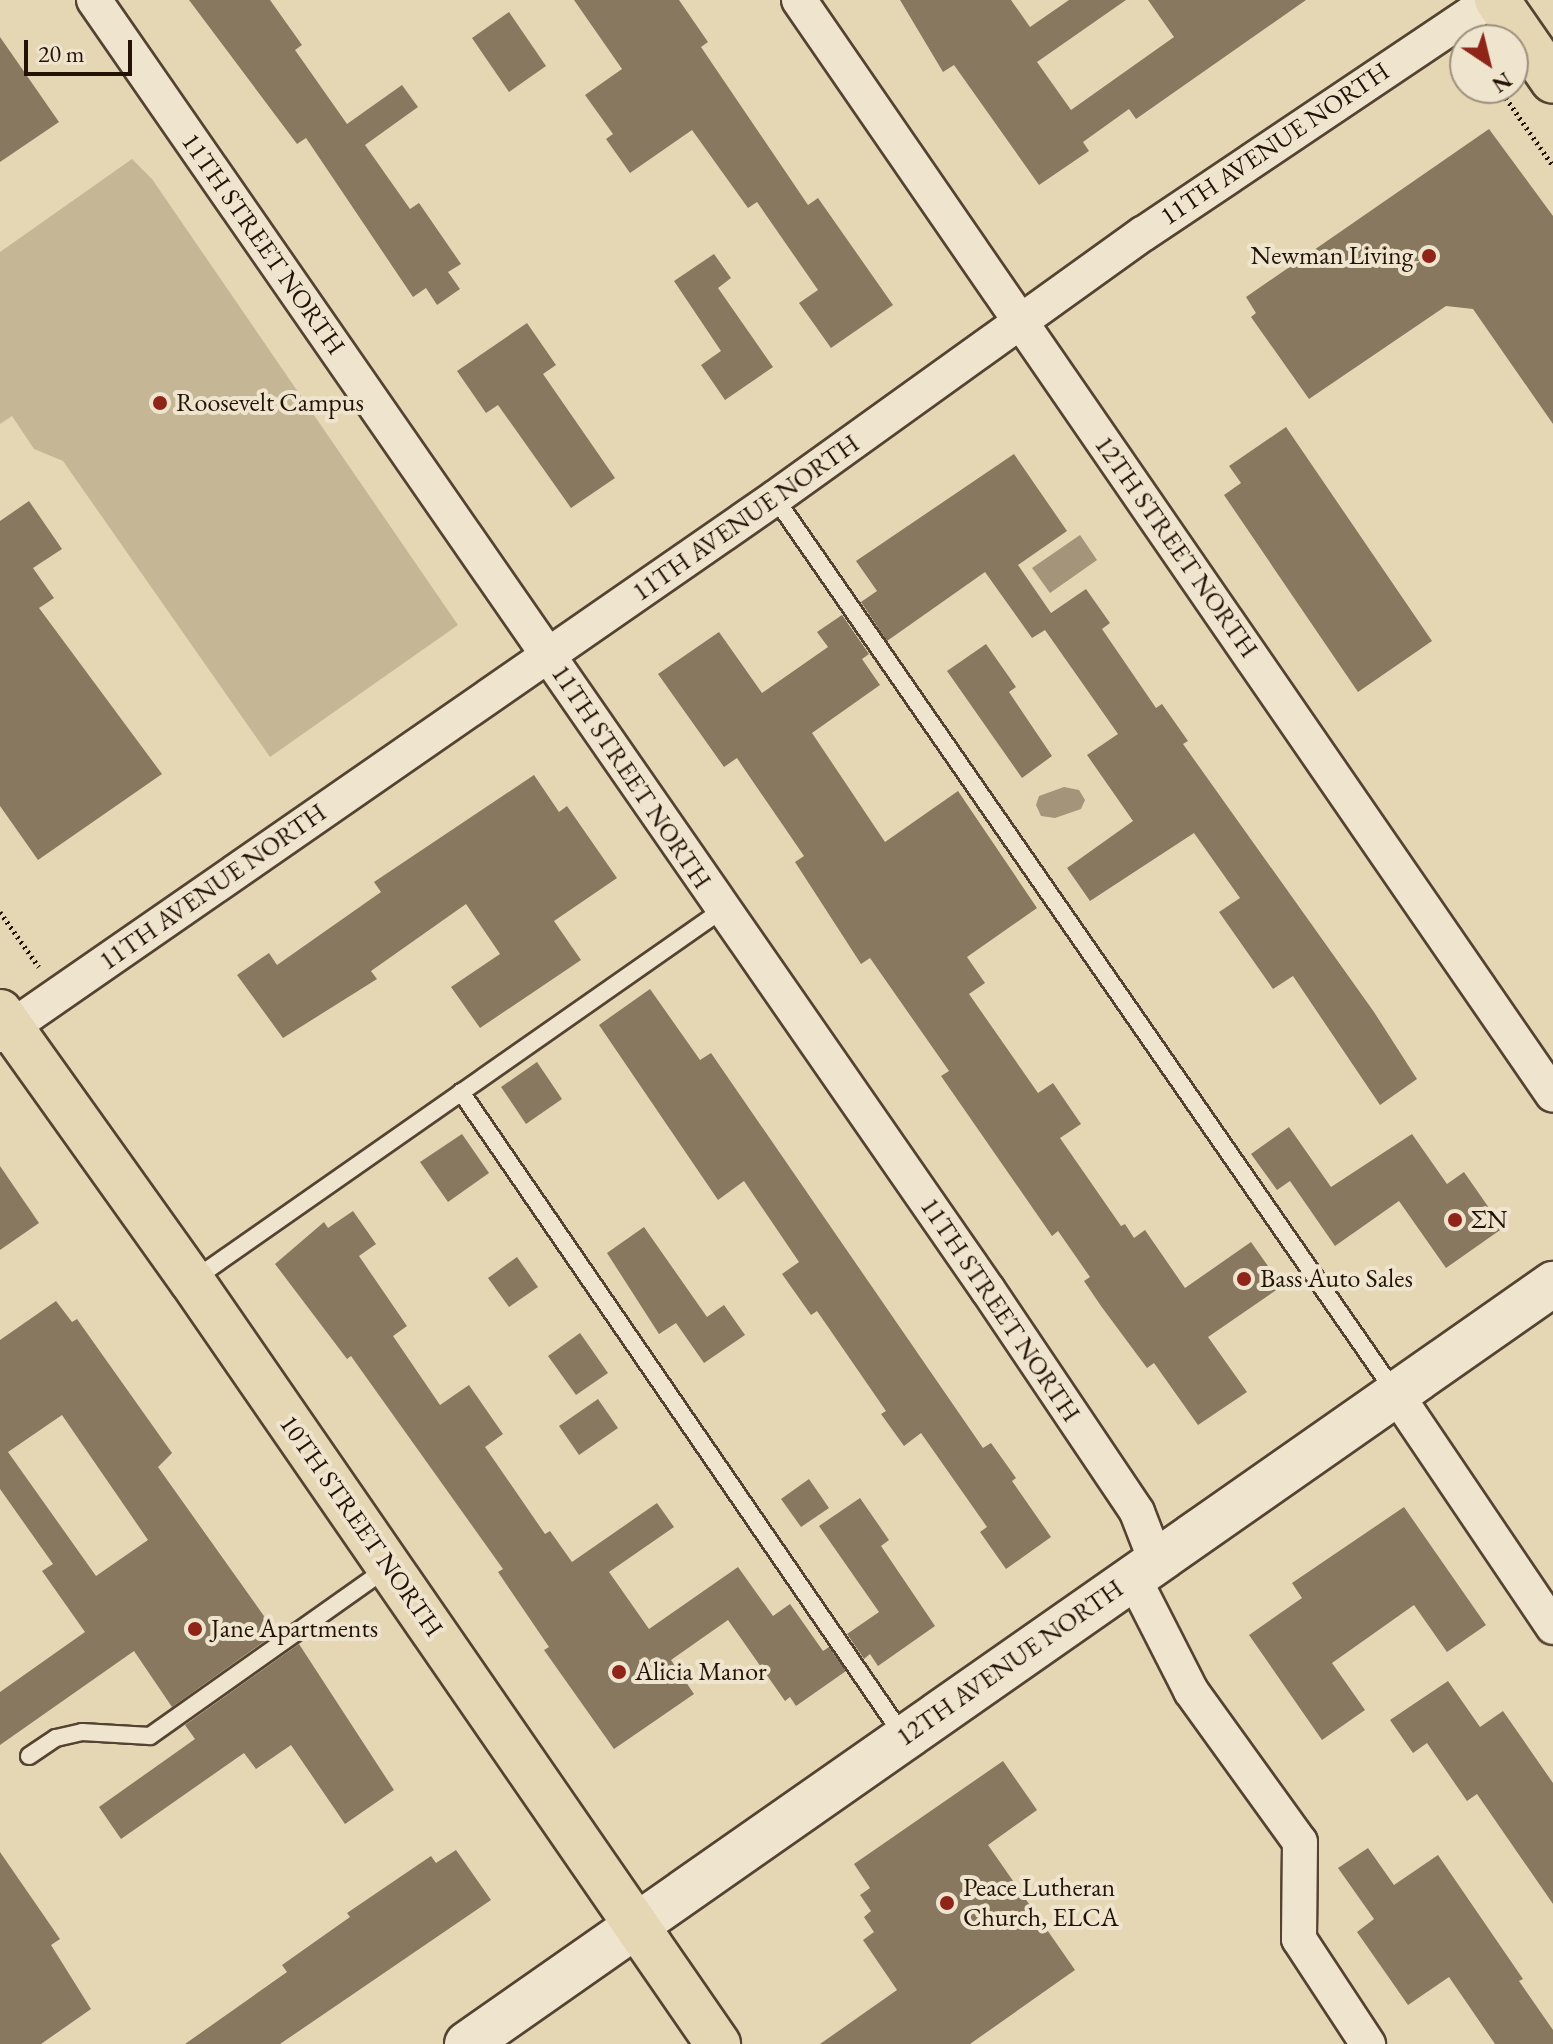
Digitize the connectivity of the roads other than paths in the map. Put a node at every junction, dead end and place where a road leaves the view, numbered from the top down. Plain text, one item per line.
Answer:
1 (94, 0) edge
2 (799, 0) edge
3 (1491, 0) edge
4 (1497, 0) edge
5 (1553, 81) edge
6 (1020, 323) junction
7 (775, 498) junction
8 (548, 655) junction
9 (722, 910) junction
10 (4, 1024) edge
11 (461, 1092) junction
12 (1553, 1095) edge
13 (192, 1281) junction
14 (1553, 1284) edge
15 (1396, 1394) junction
16 (389, 1567) junction
17 (1145, 1569) junction
18 (1553, 1627) edge
19 (904, 1737) junction
20 (29, 1756) dead end
21 (635, 1924) junction
22 (467, 2044) edge
23 (718, 2044) edge
24 (1368, 2044) edge

1 - 8 street, 11TH STREET NORTH
2 - 6 street, 12TH STREET NORTH
3 - 6 street, 11TH AVENUE NORTH
4 - 5 main road
6 - 7 street, 11TH AVENUE NORTH
6 - 12 street, 12TH STREET NORTH
7 - 8 street, 11TH AVENUE NORTH
7 - 15 lane
8 - 9 street, 11TH STREET NORTH
8 - 10 street, 11TH AVENUE NORTH
9 - 11 lane
9 - 17 street, 11TH STREET NORTH
10 - 13 main road, 10TH STREET NORTH
11 - 13 lane
11 - 19 lane
13 - 16 main road, 10TH STREET NORTH
14 - 15 main road, 12TH AVENUE NORTH
15 - 17 main road, 12TH AVENUE NORTH
15 - 18 street
16 - 20 lane
16 - 21 main road, 10TH STREET NORTH
17 - 19 main road, 12TH AVENUE NORTH
17 - 24 street, 11TH STREET NORTH
19 - 21 main road, 12TH AVENUE NORTH
21 - 22 main road, 12TH AVENUE NORTH
21 - 23 main road, 10TH STREET NORTH

